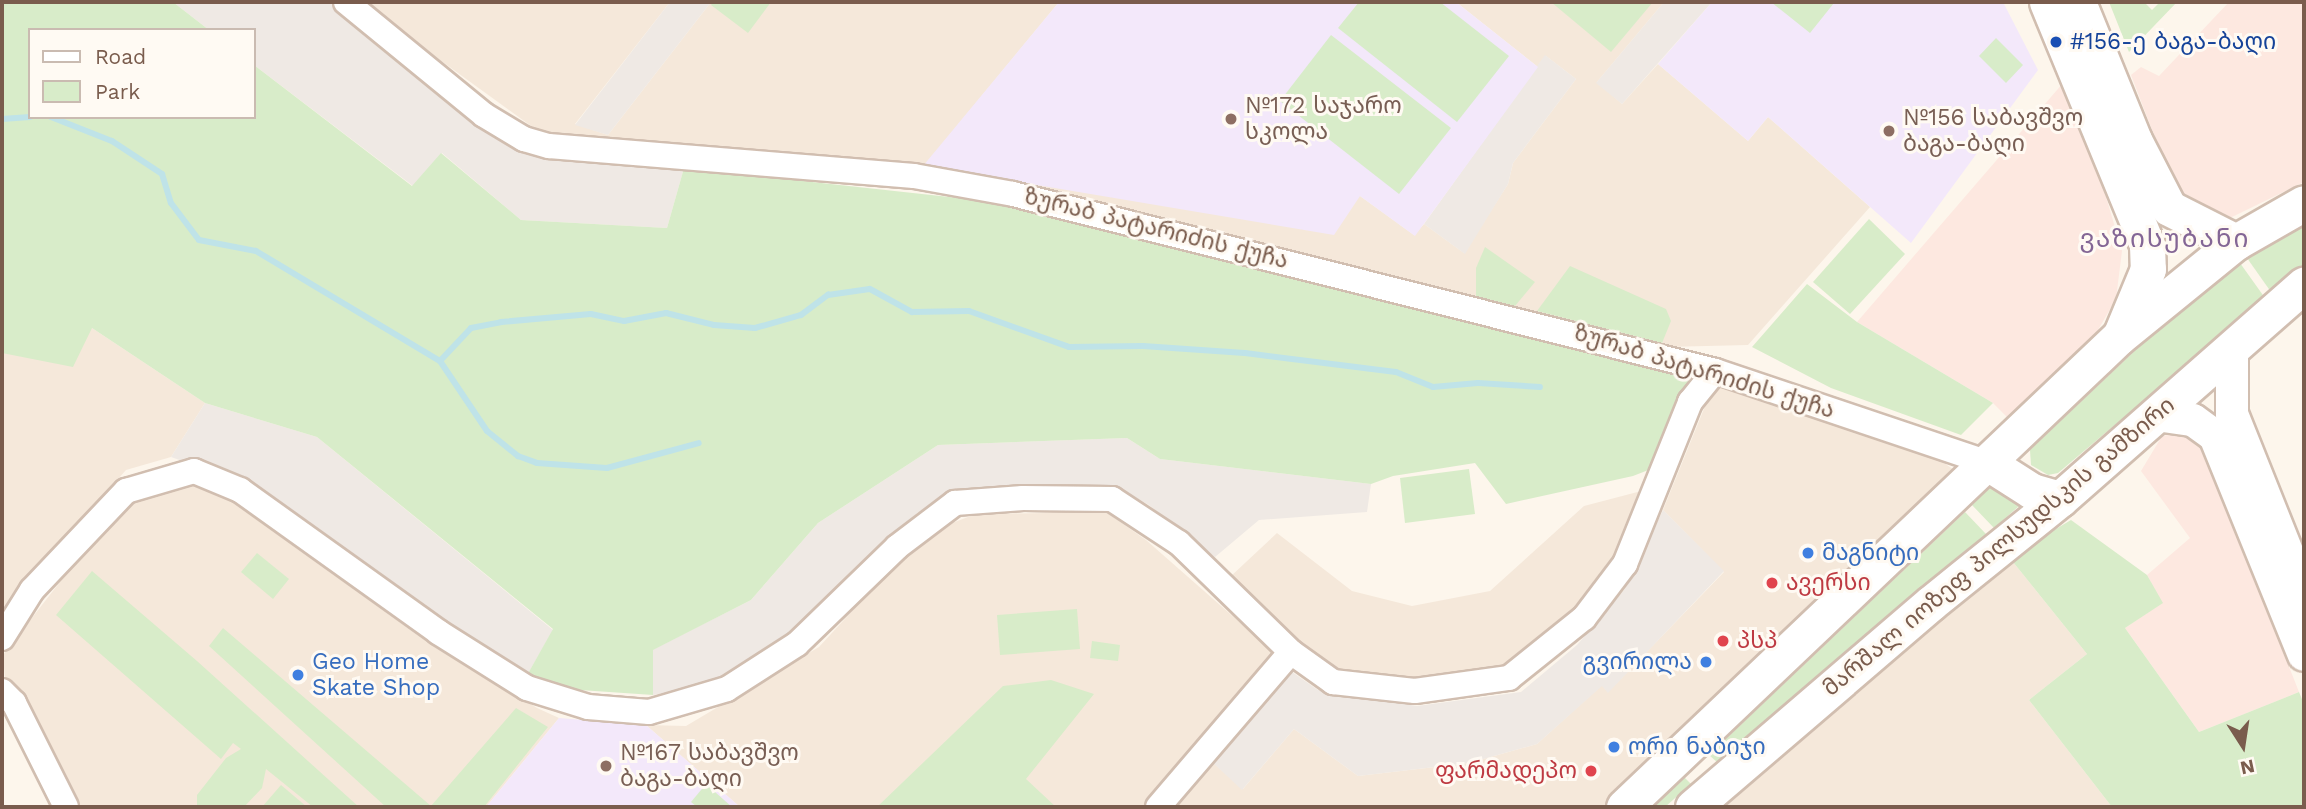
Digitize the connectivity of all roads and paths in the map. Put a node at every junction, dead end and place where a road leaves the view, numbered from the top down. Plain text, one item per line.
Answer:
1 (346, 2) edge
2 (2047, 2) edge
3 (2078, 2) edge
4 (2304, 203) edge
5 (2236, 242) junction
6 (2304, 285) edge
7 (2119, 337) junction
8 (2232, 349) junction
9 (1715, 370) junction
10 (2157, 415) junction
11 (1988, 463) junction
12 (2060, 499) junction
13 (2304, 594) edge
14 (2, 638) edge
15 (1291, 652) junction
16 (2304, 655) edge
17 (2, 691) edge
18 (1683, 752) junction
19 (1706, 801) edge
20 (66, 807) edge
21 (1158, 807) edge
22 (1624, 807) edge

1 - 9 street, ზურაბ პატარიძის ქუჩა
2 - 7 main road
3 - 5 main road
4 - 5 main road
5 - 7 main road
6 - 8 main road, მარშალ იოზეფ პილსუდსკის გამზირი
7 - 11 main road
8 - 10 main road, მარშალ იოზეფ პილსუდსკის გამზირი
8 - 13 street
9 - 11 street, ზურაბ პატარიძის ქუჩა
9 - 15 street
10 - 12 main road, მარშალ იოზეფ პილსუდსკის გამზირი
10 - 16 street
11 - 12 main road
11 - 18 main road
12 - 19 main road, მარშალ იოზეფ პილსუდსკის გამზირი
14 - 15 street
15 - 21 street
17 - 20 street
18 - 19 main road
18 - 22 main road

